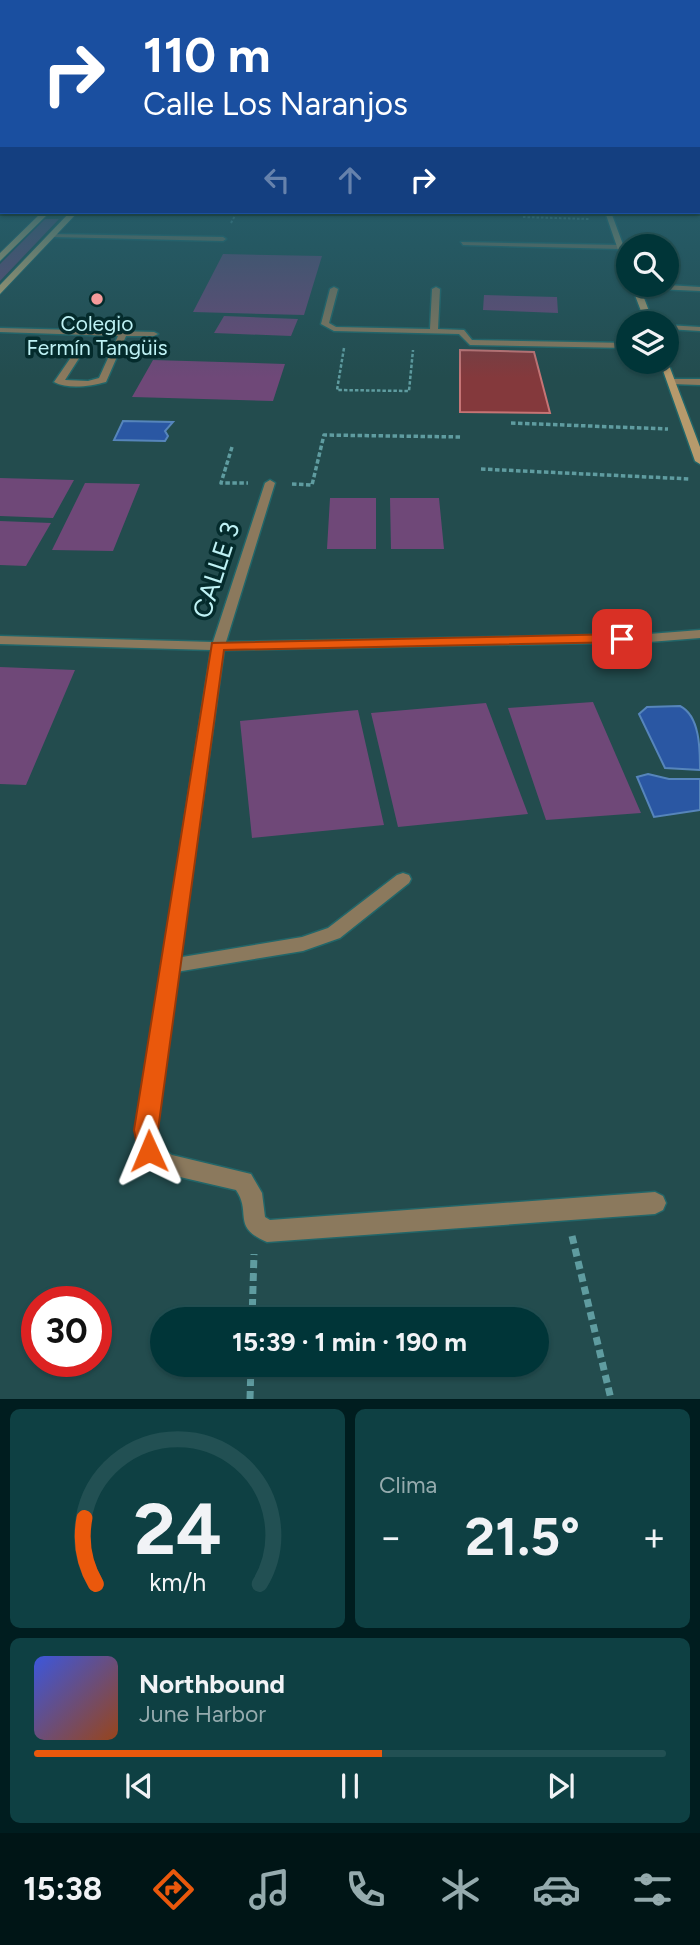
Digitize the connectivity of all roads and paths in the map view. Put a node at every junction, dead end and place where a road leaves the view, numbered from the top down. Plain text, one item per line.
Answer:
1 (41, 247) edge
2 (679, 288) edge
3 (334, 289) dead end
4 (436, 289) dead end
5 (700, 289) edge
6 (0, 291) edge
7 (679, 328) edge
8 (700, 329) edge
9 (0, 330) edge
10 (434, 331) junction
11 (123, 334) junction
12 (154, 334) dead end
13 (345, 342) dead end
14 (414, 342) dead end
15 (616, 346) edge
16 (79, 352) dead end
17 (668, 374) edge
18 (671, 381) junction
19 (700, 382) edge
20 (511, 423) dead end
21 (688, 430) junction
22 (462, 437) dead end
23 (696, 445) edge
24 (232, 447) dead end
25 (700, 461) edge
26 (481, 469) dead end
27 (700, 479) edge
28 (270, 483) junction
29 (700, 634) edge
30 (0, 640) edge
31 (218, 646) junction
32 (402, 880) dead end
33 (170, 967) junction
34 (655, 1203) dead end
35 (566, 1210) junction
36 (255, 1223) junction
37 (252, 1307) edge
38 (251, 1377) edge
39 (250, 1399) edge
40 (611, 1399) edge

1 - 6 main road
2 - 5 street
3 - 10 street
4 - 10 street
7 - 8 street
9 - 11 street
10 - 15 street
11 - 12 street
11 - 16 street
13 - 14 path
17 - 18 street
18 - 19 street
18 - 21 street
20 - 21 path
21 - 23 street
22 - 28 path
23 - 25 street
24 - 28 path
26 - 27 path
28 - 31 street, CALLE 3
29 - 31 street
30 - 31 street
31 - 33 street, CALLE 3
32 - 33 street
33 - 36 street, CALLE 3
34 - 35 street
35 - 36 street
35 - 40 path
36 - 37 path
38 - 39 path

